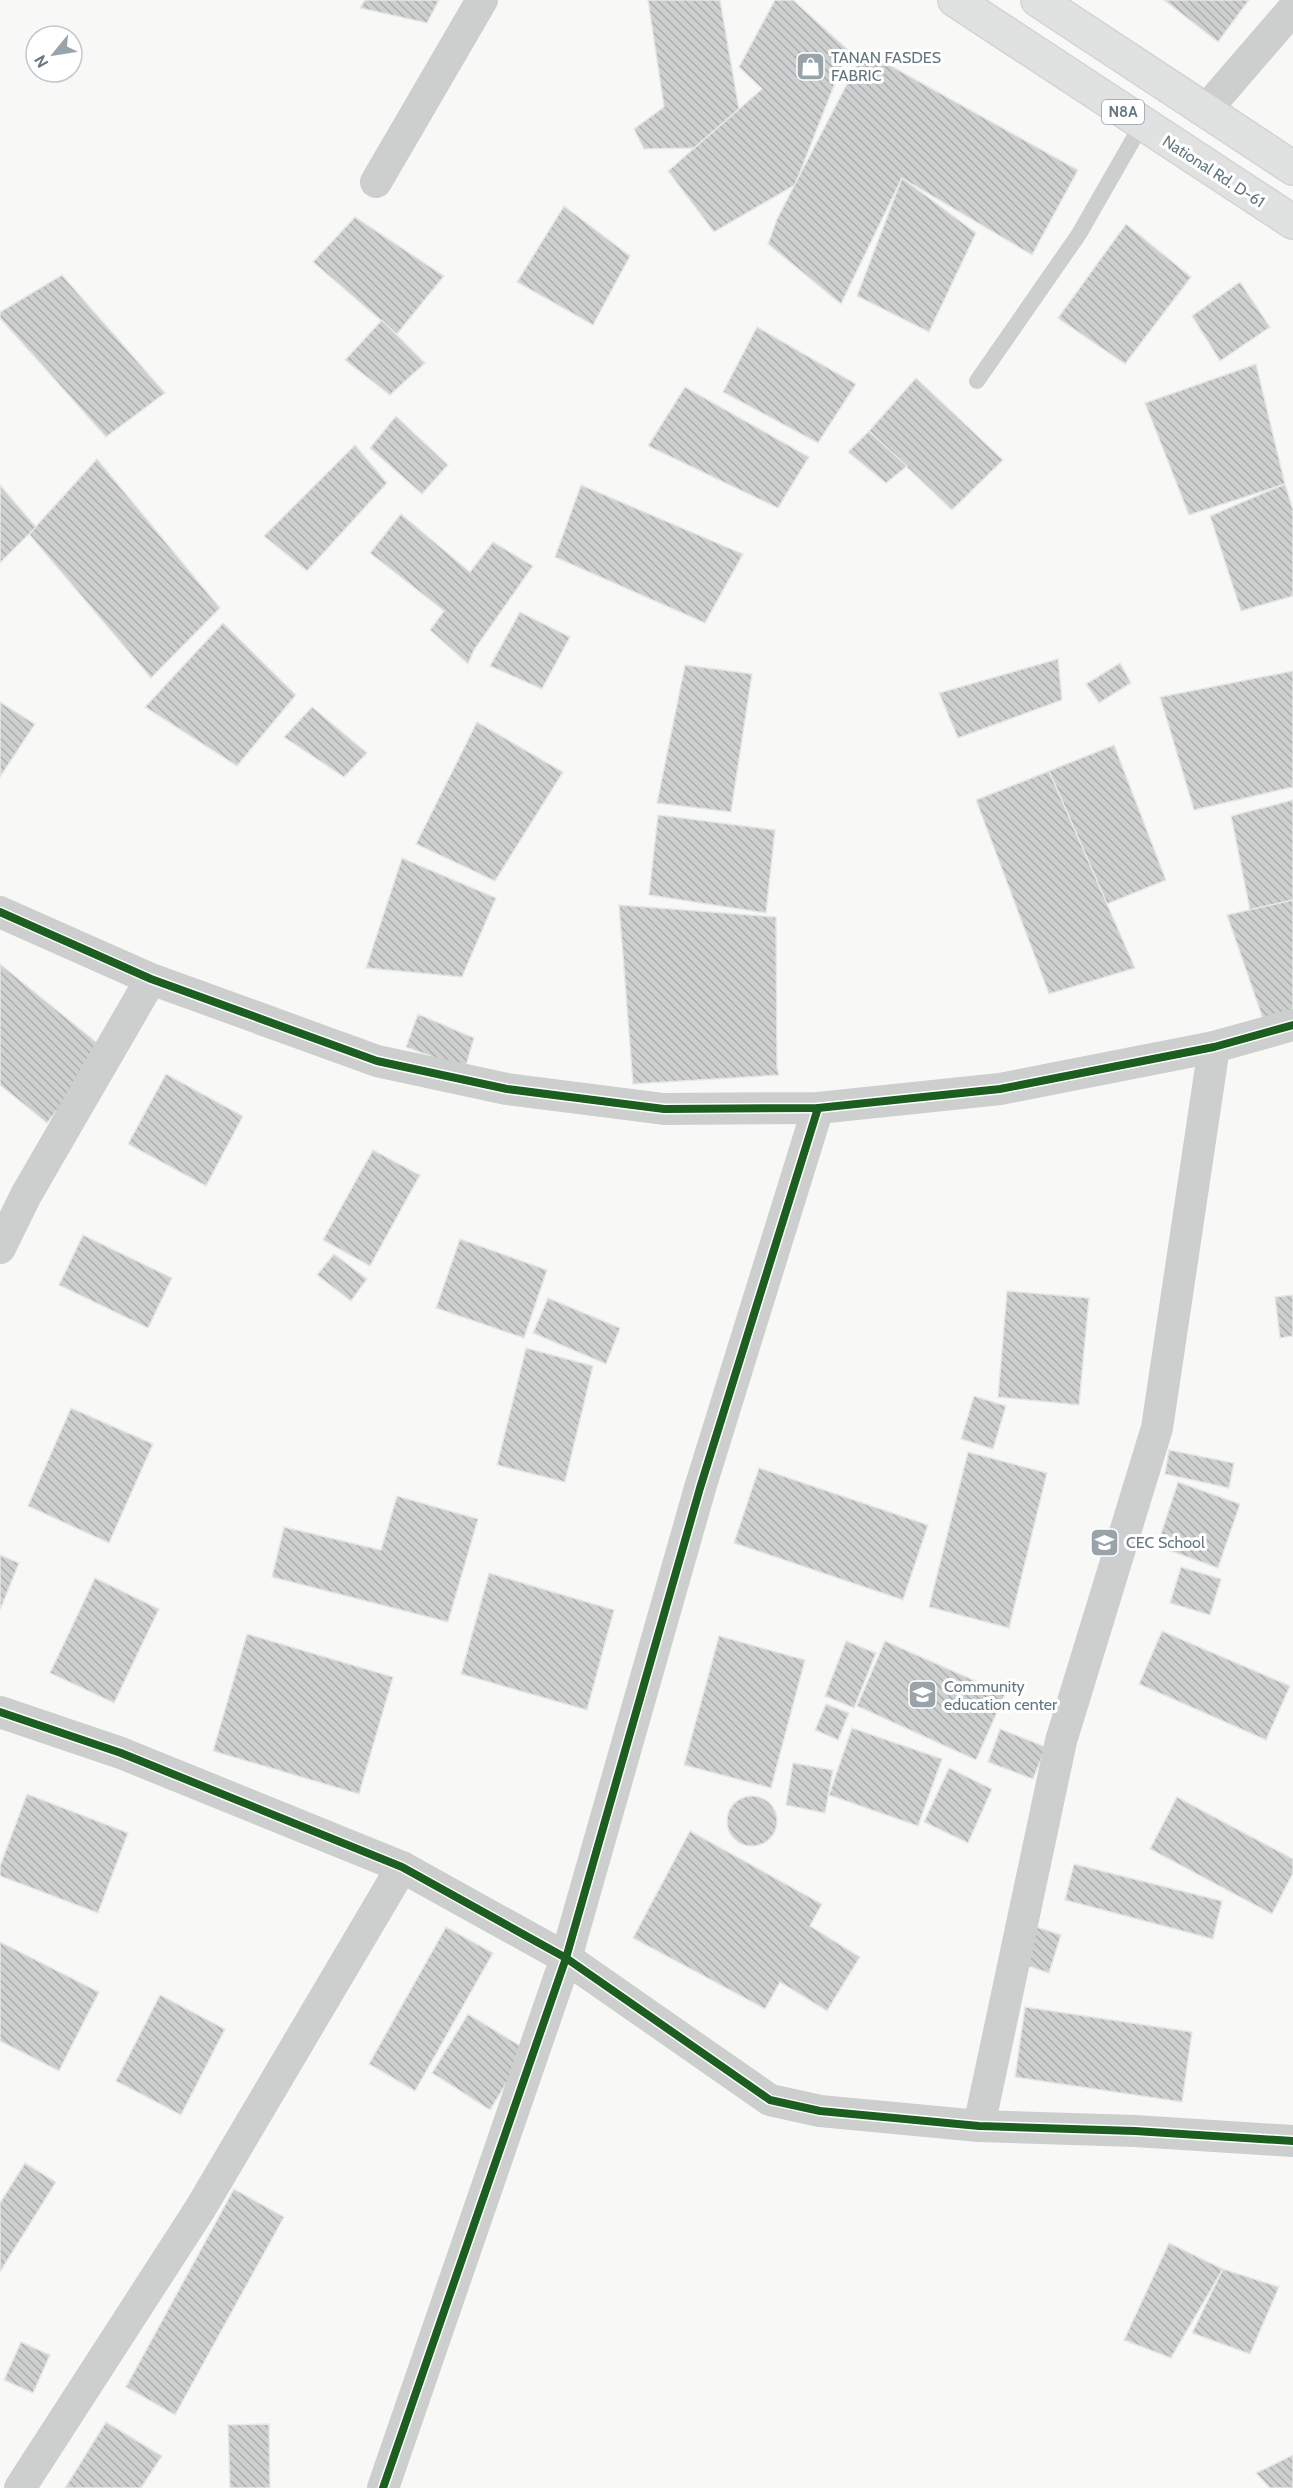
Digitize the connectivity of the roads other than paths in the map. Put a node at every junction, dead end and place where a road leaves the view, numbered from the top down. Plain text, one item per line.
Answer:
1 (482, 0) edge
2 (955, 0) edge
3 (1038, 0) edge
4 (1293, 9) edge
5 (1206, 111) junction
6 (1142, 124) junction
7 (1293, 168) edge
8 (376, 182) dead end
9 (1293, 222) edge
10 (977, 381) dead end
11 (0, 912) edge
12 (151, 978) junction
13 (1293, 1026) edge
14 (1214, 1047) junction
15 (818, 1108) junction
16 (0, 1248) edge
17 (0, 1712) edge
18 (402, 1867) junction
19 (566, 1958) junction
20 (979, 2126) junction
21 (1293, 2141) edge
22 (20, 2488) edge
23 (383, 2488) edge

1 - 8 street
2 - 6 highway, National Rd. D-61 / N8A
3 - 5 highway, N8A
4 - 5 street
5 - 7 highway, N8A
6 - 9 highway, National Rd. D-61 / N8A
6 - 10 lane
11 - 12 street
12 - 15 street
12 - 16 street
13 - 14 street
14 - 15 street
14 - 20 street
15 - 19 street
17 - 18 street
18 - 19 street
18 - 22 street
19 - 20 street
19 - 23 street
20 - 21 street

